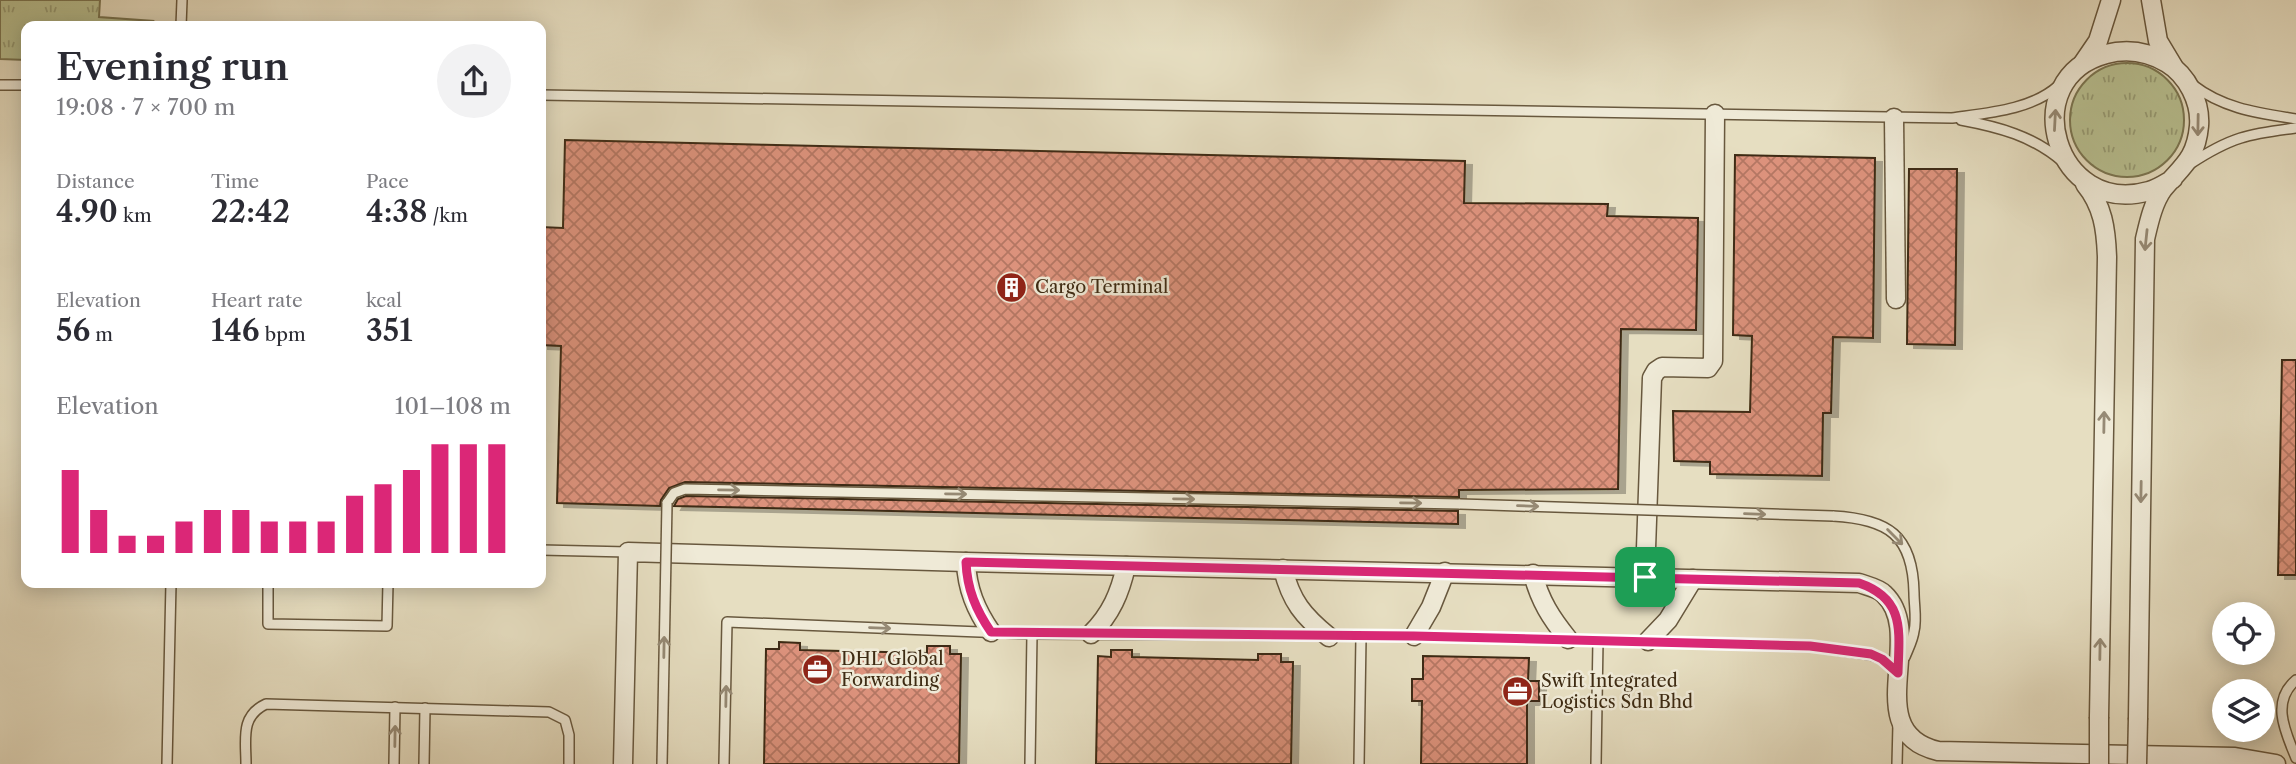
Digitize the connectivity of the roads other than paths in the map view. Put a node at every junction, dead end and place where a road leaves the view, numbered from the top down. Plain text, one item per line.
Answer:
1 (182, 0) edge
2 (2111, 0) edge
3 (2151, 0) edge
4 (181, 21) edge
5 (2076, 71) junction
6 (2178, 72) junction
7 (0, 85) edge
8 (21, 85) edge
9 (546, 94) edge
10 (1715, 114) junction
11 (1894, 118) junction
12 (1952, 118) junction
13 (2296, 119) edge
14 (2296, 128) edge
15 (2076, 173) junction
16 (2178, 174) junction
17 (1896, 299) dead end
18 (546, 550) edge
19 (628, 552) junction
20 (966, 562) junction
21 (1126, 566) junction
22 (1283, 569) junction
23 (1446, 572) junction
24 (1534, 575) junction
25 (1645, 577) junction
26 (1693, 579) junction
27 (171, 588) edge
28 (268, 588) edge
29 (388, 588) edge
30 (991, 632) junction
31 (1032, 634) junction
32 (1091, 634) junction
33 (1329, 636) junction
34 (1414, 636) junction
35 (1361, 637) junction
36 (1568, 639) junction
37 (1598, 640) junction
38 (1648, 641) junction
39 (1898, 673) junction
40 (2296, 680) edge
41 (395, 707) junction
42 (425, 708) junction
43 (1898, 715) junction
44 (2296, 758) edge
45 (167, 764) edge
46 (246, 764) edge
47 (394, 764) edge
48 (424, 764) edge
49 (569, 764) edge
50 (623, 764) edge
51 (662, 764) edge
52 (724, 764) edge
53 (1030, 764) edge
54 (1359, 764) edge
55 (1596, 764) edge
56 (1897, 764) edge
57 (2099, 764) edge
58 (2137, 764) edge
59 (2276, 764) edge

1 - 4 lane
2 - 5 street
3 - 6 street
5 - 6 street
5 - 12 lane
15 -> 5 street
6 - 13 lane
6 -> 16 street
7 - 8 lane
9 - 10 lane
10 - 11 lane
10 - 25 street
11 - 12 lane
11 - 17 street
12 - 15 lane
14 - 16 lane
15 - 16 street
57 -> 15 street, bridge
16 -> 58 street, bridge
18 - 19 lane
19 - 20 street
19 - 50 street
20 - 21 street
20 - 30 street
21 - 22 street
21 - 32 street
22 - 23 street
22 - 33 street
23 - 24 street
23 - 34 street
24 - 25 street
24 - 36 street
25 - 26 street
26 - 38 street
26 - 39 street
27 - 45 lane
28 - 29 lane
30 - 31 lane
52 -> 30 lane
31 - 32 lane
31 - 53 lane
32 - 33 lane
33 - 35 lane
34 - 35 lane
34 - 36 lane
35 - 54 lane
36 - 37 lane
37 - 38 lane
37 - 55 lane
38 - 39 lane
39 - 43 street
51 -> 39 lane, bridge
40 - 44 lane
41 - 42 lane
41 - 46 lane
47 -> 41 lane
42 - 48 lane
42 - 49 lane
43 - 56 lane
43 - 59 street

